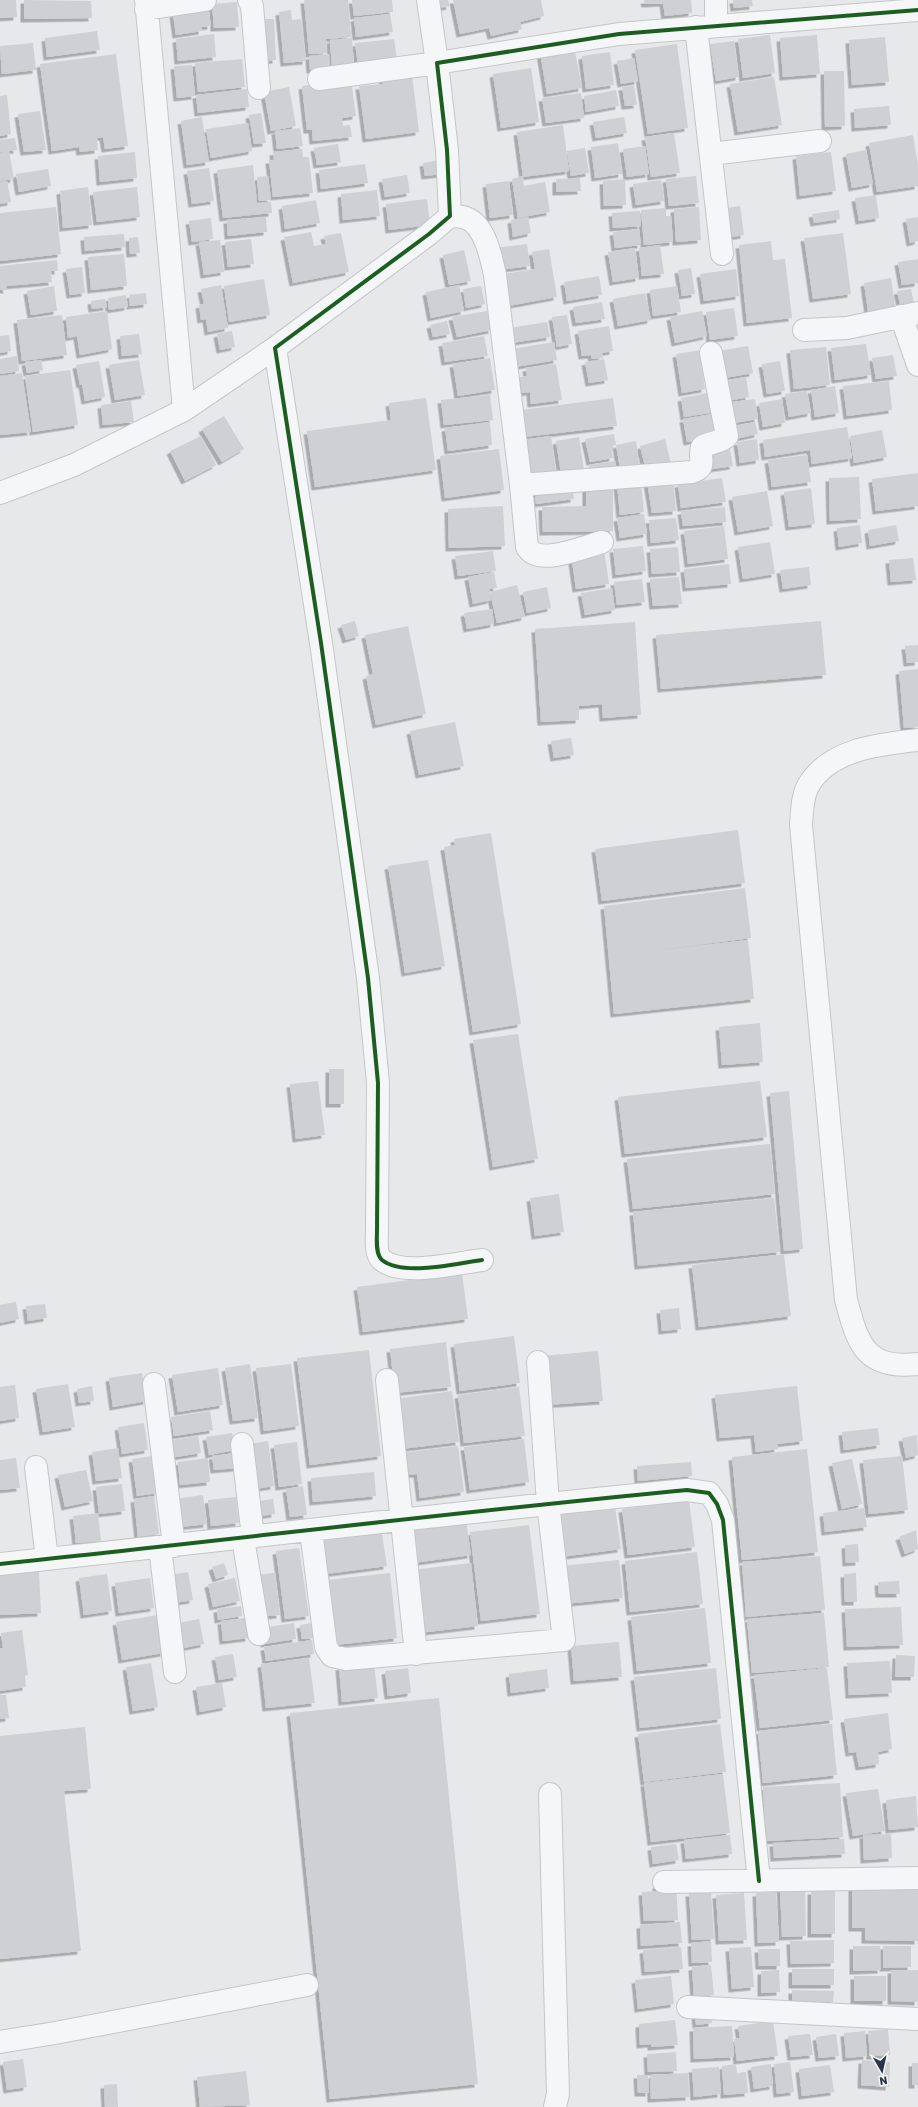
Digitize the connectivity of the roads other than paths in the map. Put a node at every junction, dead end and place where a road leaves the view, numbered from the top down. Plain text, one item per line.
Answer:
1 (205, 0) edge
2 (248, 0) edge
3 (428, 0) edge
4 (716, 0) edge
5 (146, 4) edge
6 (918, 10) edge
7 (706, 27) junction
8 (437, 63) junction
9 (319, 79) dead end
10 (259, 88) dead end
11 (820, 141) dead end
12 (711, 154) junction
13 (450, 216) junction
14 (722, 254) dead end
15 (910, 314) edge
16 (804, 330) dead end
17 (275, 348) junction
18 (712, 353) dead end
19 (918, 365) edge
20 (184, 410) junction
21 (521, 485) junction
22 (0, 493) edge
23 (602, 542) dead end
24 (918, 740) edge
25 (482, 1260) dead end
26 (538, 1362) dead end
27 (918, 1364) edge
28 (387, 1380) dead end
29 (154, 1384) dead end
30 (242, 1444) dead end
31 (36, 1468) dead end
32 (548, 1503) junction
33 (401, 1519) junction
34 (311, 1531) junction
35 (248, 1538) junction
36 (167, 1546) junction
37 (47, 1559) junction
38 (0, 1564) edge
39 (259, 1634) dead end
40 (416, 1654) junction
41 (175, 1672) dead end
42 (550, 1794) dead end
43 (918, 1878) edge
44 (759, 1881) junction
45 (664, 1882) dead end
46 (307, 1985) dead end
47 (688, 2007) dead end
48 (918, 2019) edge
49 (0, 2042) edge
50 (555, 2107) edge

1 - 5 street
2 - 10 street
3 - 8 street
4 - 7 street
5 - 20 street
6 - 7 street
7 - 8 street
7 - 12 street
8 - 9 street
8 - 13 street
11 - 12 street
12 - 14 street
13 - 17 street
13 - 21 street
15 - 16 street
15 - 19 street
17 - 20 street
17 - 25 street
18 - 21 street
20 - 22 street
21 - 23 street
24 - 27 street
26 - 32 street
28 - 33 street
29 - 36 street
30 - 35 street
31 - 37 street
32 - 33 street
32 - 40 street
32 - 44 street
33 - 34 street
33 - 40 street
34 - 35 street
34 - 40 street
35 - 36 street
35 - 39 street
36 - 37 street
36 - 41 street
37 - 38 street
42 - 50 street
43 - 44 street
44 - 45 street
46 - 49 street
47 - 48 street

